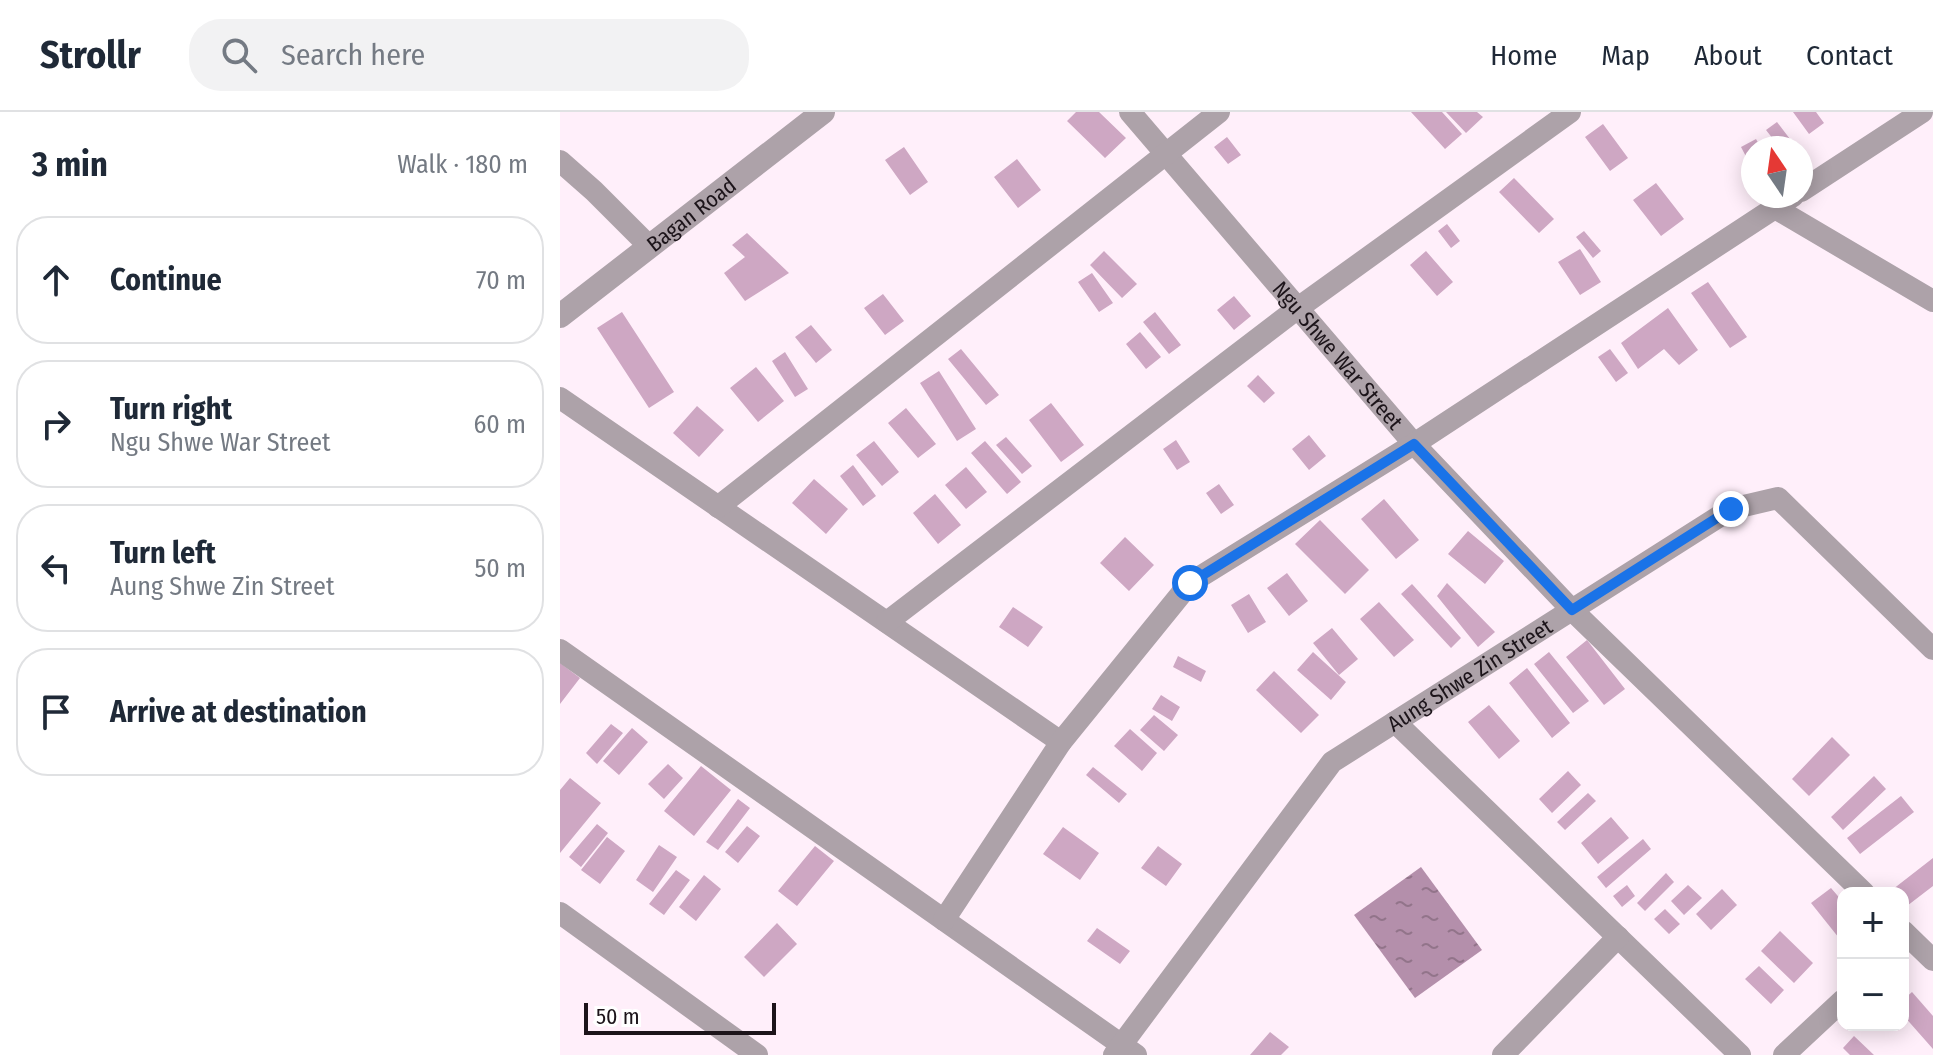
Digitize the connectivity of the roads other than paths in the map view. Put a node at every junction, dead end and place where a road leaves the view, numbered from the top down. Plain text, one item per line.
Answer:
1 (823, 112) edge
2 (1130, 112) edge
3 (1219, 112) edge
4 (1570, 112) edge
5 (1922, 112) edge
6 (1166, 154) junction
7 (560, 161) edge
8 (1813, 183) edge
9 (1775, 208) edge
10 (1793, 208) edge
11 (649, 246) junction
12 (1933, 301) edge
13 (1298, 308) junction
14 (560, 316) edge
15 (560, 398) edge
16 (1414, 444) junction
17 (718, 507) junction
18 (1572, 610) junction
19 (887, 622) junction
20 (1931, 643) edge
21 (560, 650) edge
22 (1395, 722) junction
23 (1061, 742) junction
24 (1858, 887) edge
25 (560, 913) edge
26 (944, 920) junction
27 (1618, 937) junction
28 (1909, 940) edge
29 (1933, 960) edge
30 (1837, 1006) edge
31 (1124, 1052) edge
32 (757, 1055) edge
33 (1503, 1055) edge
34 (1740, 1055) edge
35 (1784, 1055) edge

1 - 11 street, Bagan Road
2 - 6 street, Ngu Shwe War Street
3 - 6 street
4 - 13 street
5 - 8 street
6 - 13 street, Ngu Shwe War Street
6 - 17 street
7 - 11 street
9 - 16 street
10 - 12 street
11 - 14 street, Bagan Road
13 - 16 street, Ngu Shwe War Street
13 - 19 street
15 - 17 street
16 - 18 street, Ngu Shwe War Street
16 - 23 street
17 - 19 street
18 - 20 street, Aung Shwe Zin Street
18 - 22 street, Aung Shwe Zin Street
18 - 24 street, Ngu Shwe War Street
19 - 23 street
21 - 26 street
22 - 27 street
22 - 31 street, Aung Shwe Zin Street
23 - 26 street
25 - 32 street
26 - 31 street
27 - 33 street
27 - 34 street
28 - 29 street
30 - 35 street

